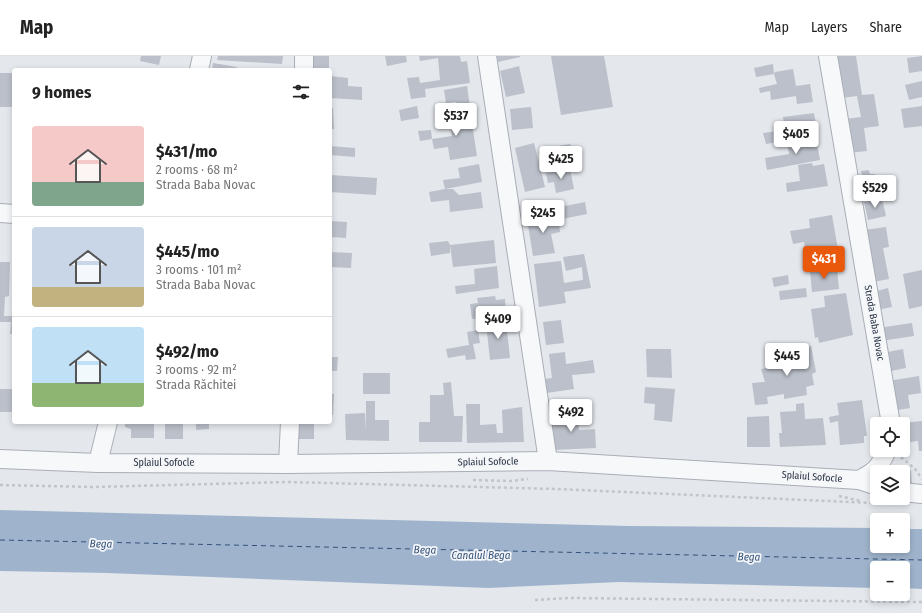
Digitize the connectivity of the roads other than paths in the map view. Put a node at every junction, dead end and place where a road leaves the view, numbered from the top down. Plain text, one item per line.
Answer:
1 (202, 56) edge
2 (304, 56) edge
3 (487, 56) edge
4 (828, 56) edge
5 (199, 68) edge
6 (304, 68) edge
7 (0, 213) edge
8 (12, 214) edge
9 (890, 417) edge
10 (108, 424) edge
11 (290, 424) edge
12 (888, 457) edge
13 (0, 459) edge
14 (548, 461) junction
15 (98, 463) junction
16 (288, 464) junction
17 (858, 480) junction
18 (870, 484) edge
19 (910, 493) edge
20 (922, 494) edge

1 - 5 street
2 - 6 street
3 - 14 street
4 - 9 street, Strada Baba Novac
7 - 8 street
10 - 15 street
11 - 16 street
12 - 17 street
13 - 15 street, Splaiul Sofocle
14 - 16 street, Splaiul Sofocle
14 - 17 street, Splaiul Sofocle
15 - 16 street, Splaiul Sofocle
17 - 18 street, Splaiul Sofocle
19 - 20 street

